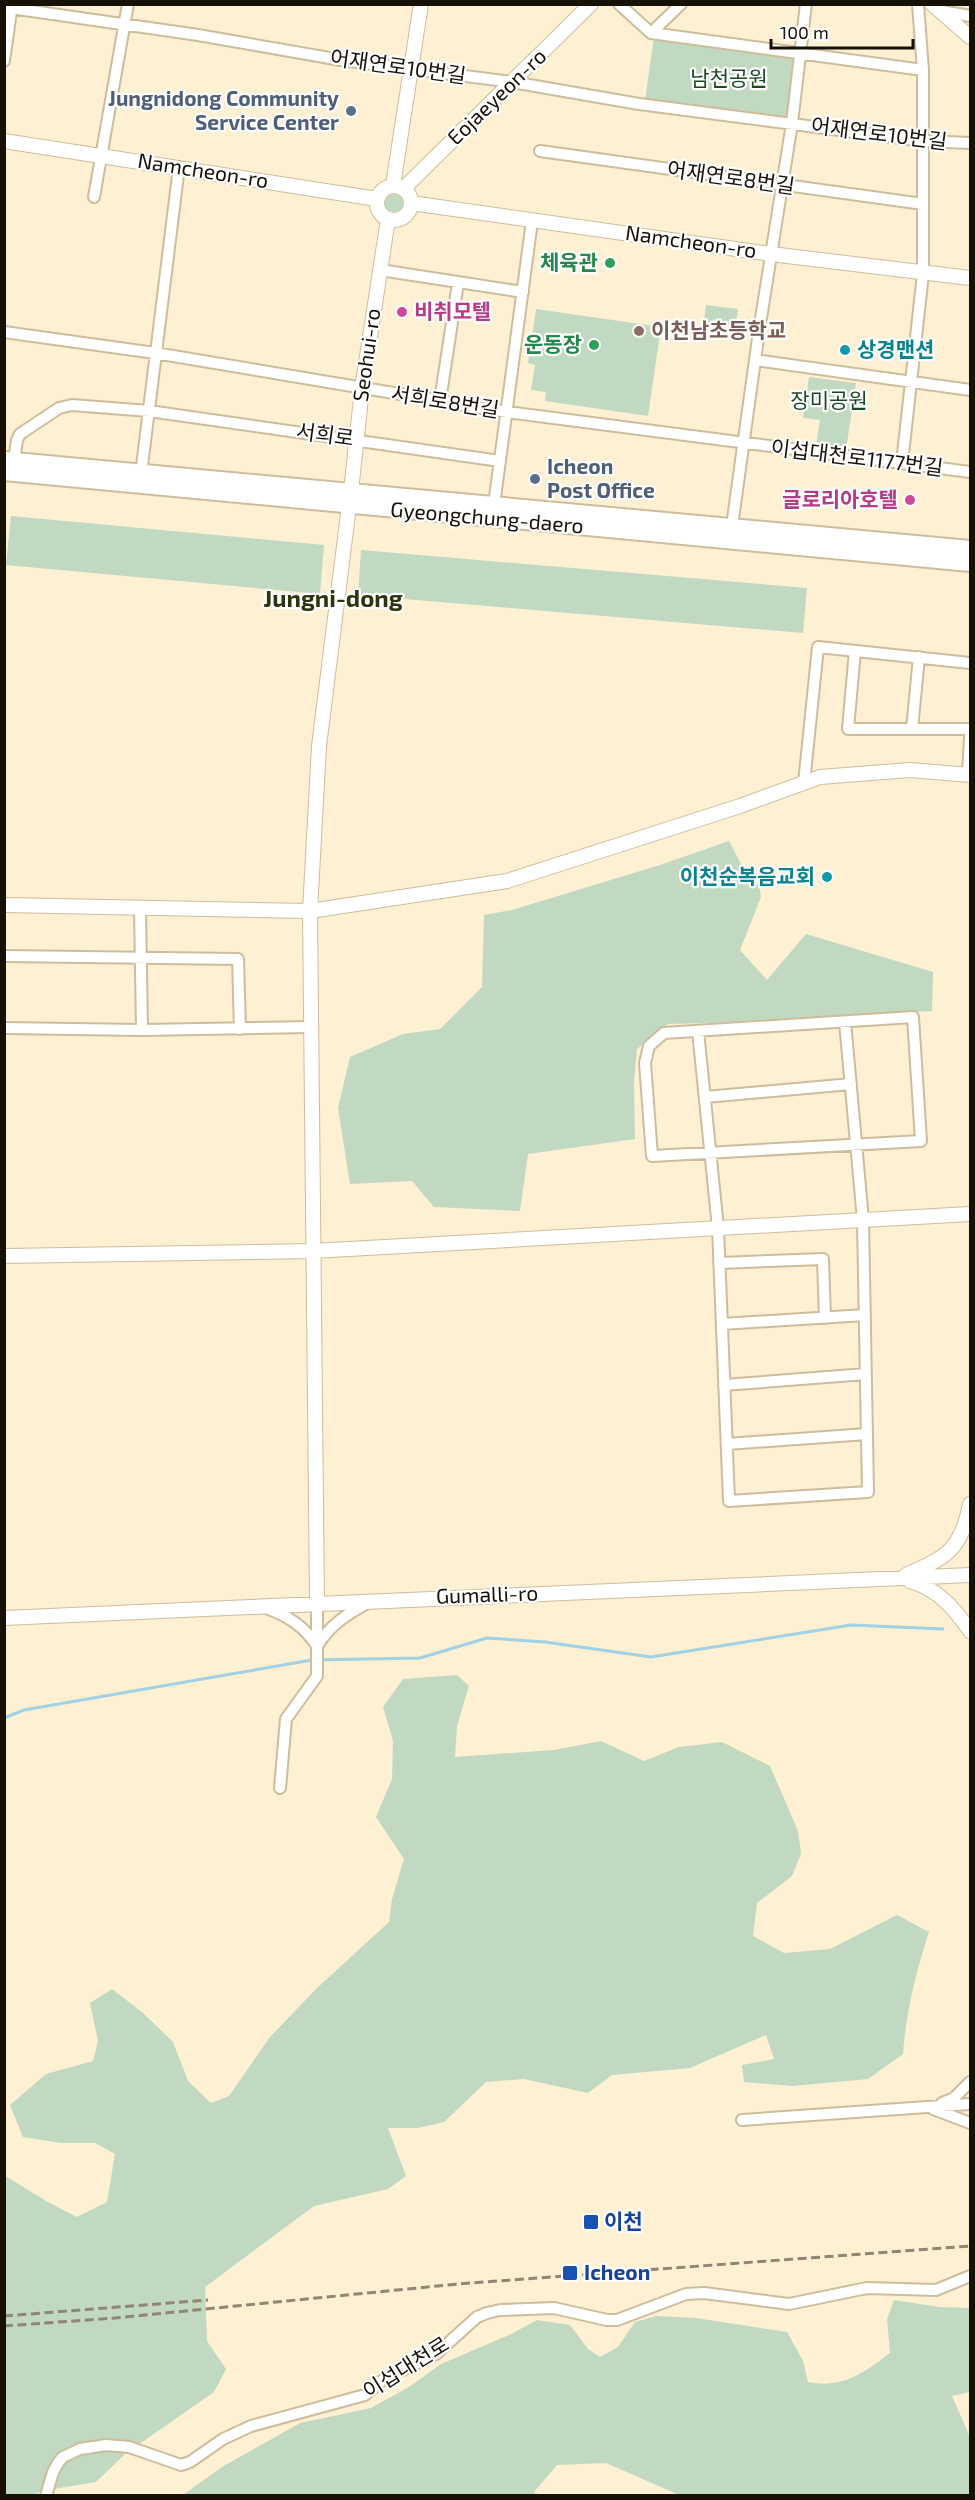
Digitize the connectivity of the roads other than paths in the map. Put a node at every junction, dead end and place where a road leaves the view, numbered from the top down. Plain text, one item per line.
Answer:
1 (128, 4) edge
2 (421, 4) edge
3 (591, 4) edge
4 (619, 4) edge
5 (681, 4) edge
6 (807, 4) edge
7 (918, 4) edge
8 (10, 6) edge
9 (936, 8) edge
10 (970, 16) edge
11 (125, 25) junction
12 (651, 33) junction
13 (970, 37) edge
14 (800, 53) junction
15 (4, 61) edge
16 (411, 70) junction
17 (923, 70) junction
18 (512, 82) junction
19 (792, 123) junction
20 (4, 141) edge
21 (923, 141) junction
22 (970, 143) edge
23 (540, 151) dead end
24 (100, 156) junction
25 (179, 167) junction
26 (782, 186) junction
27 (398, 187) junction
28 (94, 197) dead end
29 (376, 199) junction
30 (411, 203) junction
31 (923, 204) junction
32 (388, 219) junction
33 (532, 221) junction
34 (771, 254) junction
35 (380, 270) junction
36 (923, 274) junction
37 (970, 278) edge
38 (458, 282) junction
39 (523, 292) junction
40 (4, 332) edge
41 (155, 353) junction
42 (755, 360) junction
43 (912, 381) junction
44 (362, 389) junction
45 (970, 390) edge
46 (440, 401) junction
47 (149, 411) junction
48 (507, 412) junction
49 (356, 439) junction
50 (744, 444) junction
51 (500, 461) junction
52 (902, 463) junction
53 (8, 465) edge
54 (970, 472) edge
55 (141, 474) junction
56 (350, 499) junction
57 (494, 505) junction
58 (732, 526) junction
59 (970, 549) edge
60 (970, 563) edge
61 (855, 651) junction
62 (919, 657) junction
63 (970, 663) edge
64 (912, 729) junction
65 (970, 729) edge
66 (970, 736) edge
67 (969, 774) edge
68 (804, 783) junction
69 (4, 905) edge
70 (140, 907) junction
71 (310, 911) junction
72 (4, 956) edge
73 (141, 958) junction
74 (845, 1022) junction
75 (311, 1027) junction
76 (4, 1028) edge
77 (240, 1029) junction
78 (142, 1030) junction
79 (698, 1031) junction
80 (851, 1084) junction
81 (705, 1097) junction
82 (856, 1146) junction
83 (710, 1154) junction
84 (970, 1214) edge
85 (862, 1220) junction
86 (718, 1228) junction
87 (313, 1251) junction
88 (4, 1256) edge
89 (719, 1263) junction
90 (865, 1315) junction
91 (825, 1318) junction
92 (722, 1324) junction
93 (866, 1374) junction
94 (724, 1385) junction
95 (867, 1434) junction
96 (727, 1444) junction
97 (970, 1504) edge
98 (970, 1575) edge
99 (899, 1578) junction
100 (374, 1600) junction
101 (317, 1602) junction
102 (259, 1605) junction
103 (4, 1618) edge
104 (970, 1631) edge
105 (317, 1646) junction
106 (280, 1788) dead end
107 (970, 2082) edge
108 (970, 2104) edge
109 (930, 2108) junction
110 (742, 2120) dead end
111 (970, 2123) edge
112 (970, 2276) edge
113 (46, 2496) edge

1 - 11 street
2 - 16 street
3 - 18 street, Eojaeyeon-ro
4 - 12 street
5 - 12 street
6 - 14 street
7 - 17 street
8 - 11 street, 어재연로10번길
8 - 15 street
9 - 10 street
9 - 13 street
11 - 16 street, 어재연로10번길
11 - 24 street
12 - 14 street
14 - 17 street
14 - 19 street
16 - 18 street, 어재연로10번길
16 - 27 street
17 - 21 street
18 - 19 street, 어재연로10번길
18 - 27 street, Eojaeyeon-ro
19 - 21 street, 어재연로10번길
19 - 26 street
20 - 24 street, Namcheon-ro
21 - 22 street, 어재연로10번길
21 - 31 street
23 - 26 street, 어재연로8번길
24 - 25 street, Namcheon-ro
24 - 28 street
25 - 29 street, Namcheon-ro
25 - 41 street
26 - 31 street, 어재연로8번길
26 - 34 street
27 - 29 street
27 - 30 street
29 - 32 street
30 - 32 street
30 - 33 street, Namcheon-ro
31 - 36 street
32 - 35 street, Seohui-ro
33 - 34 street, Namcheon-ro
33 - 39 street
34 - 36 street, Namcheon-ro
34 - 42 street
35 - 38 street
35 - 44 street, Seohui-ro
36 - 37 street, Namcheon-ro
36 - 43 street
38 - 39 street
38 - 46 street
39 - 48 street
40 - 41 street, 서희로8번길
41 - 44 street, 서희로8번길
41 - 47 street
42 - 43 street
42 - 50 street
43 - 45 street
43 - 52 street
44 - 46 street, 서희로8번길
44 - 49 street, Seohui-ro
46 - 48 street, 서희로8번길
47 - 49 street, 서희로
47 - 53 street, 서희로
47 - 55 street
48 - 50 street, 서희로8번길
48 - 51 street
49 - 51 street, 서희로
49 - 56 street, Seohui-ro
50 - 52 street, 이섭대천로1177번길
50 - 58 street
51 - 57 street
52 - 54 street, 이섭대천로1177번길
53 - 55 main road, Gyeongchung-daero
53 - 56 main road, Gyeongchung-daero
55 - 56 main road, Gyeongchung-daero
56 - 57 main road, Gyeongchung-daero
56 - 60 main road, Gyeongchung-daero
56 - 71 street, Seohui-ro
57 - 58 main road, Gyeongchung-daero
58 - 59 main road, Gyeongchung-daero
61 - 62 street
61 - 64 street
61 - 68 street
62 - 63 street
62 - 64 street
64 - 65 street
66 - 67 street
67 - 68 street
68 - 71 street
69 - 70 street
70 - 71 street
70 - 73 street
71 - 75 street, Seohui-ro
72 - 73 street
73 - 77 street
73 - 78 street
74 - 79 street
74 - 80 street
74 - 82 street
75 - 77 street
75 - 87 street, Seohui-ro
76 - 78 street
77 - 78 street
79 - 81 street
79 - 83 street
80 - 81 street
80 - 82 street
81 - 83 street
82 - 83 street
82 - 85 street
83 - 86 street
84 - 85 street
85 - 86 street
85 - 90 street
86 - 87 street
86 - 89 street
87 - 88 street
87 - 101 street, Seohui-ro
89 - 91 street
89 - 92 street
90 - 91 street
90 - 93 street
91 - 92 street
92 - 94 street
93 - 94 street
93 - 95 street
94 - 96 street
95 - 96 street
95 - 96 street
97 - 99 street
98 - 99 street, Gumalli-ro
99 - 100 street, Gumalli-ro
99 - 104 street
100 - 101 street, Gumalli-ro
100 - 105 street
101 - 102 street, Gumalli-ro
101 - 105 street
102 - 103 street, Gumalli-ro
102 - 105 street
105 - 106 street
107 - 109 street
108 - 109 street
109 - 110 street
109 - 111 street
112 - 113 street, 이섭대천로

